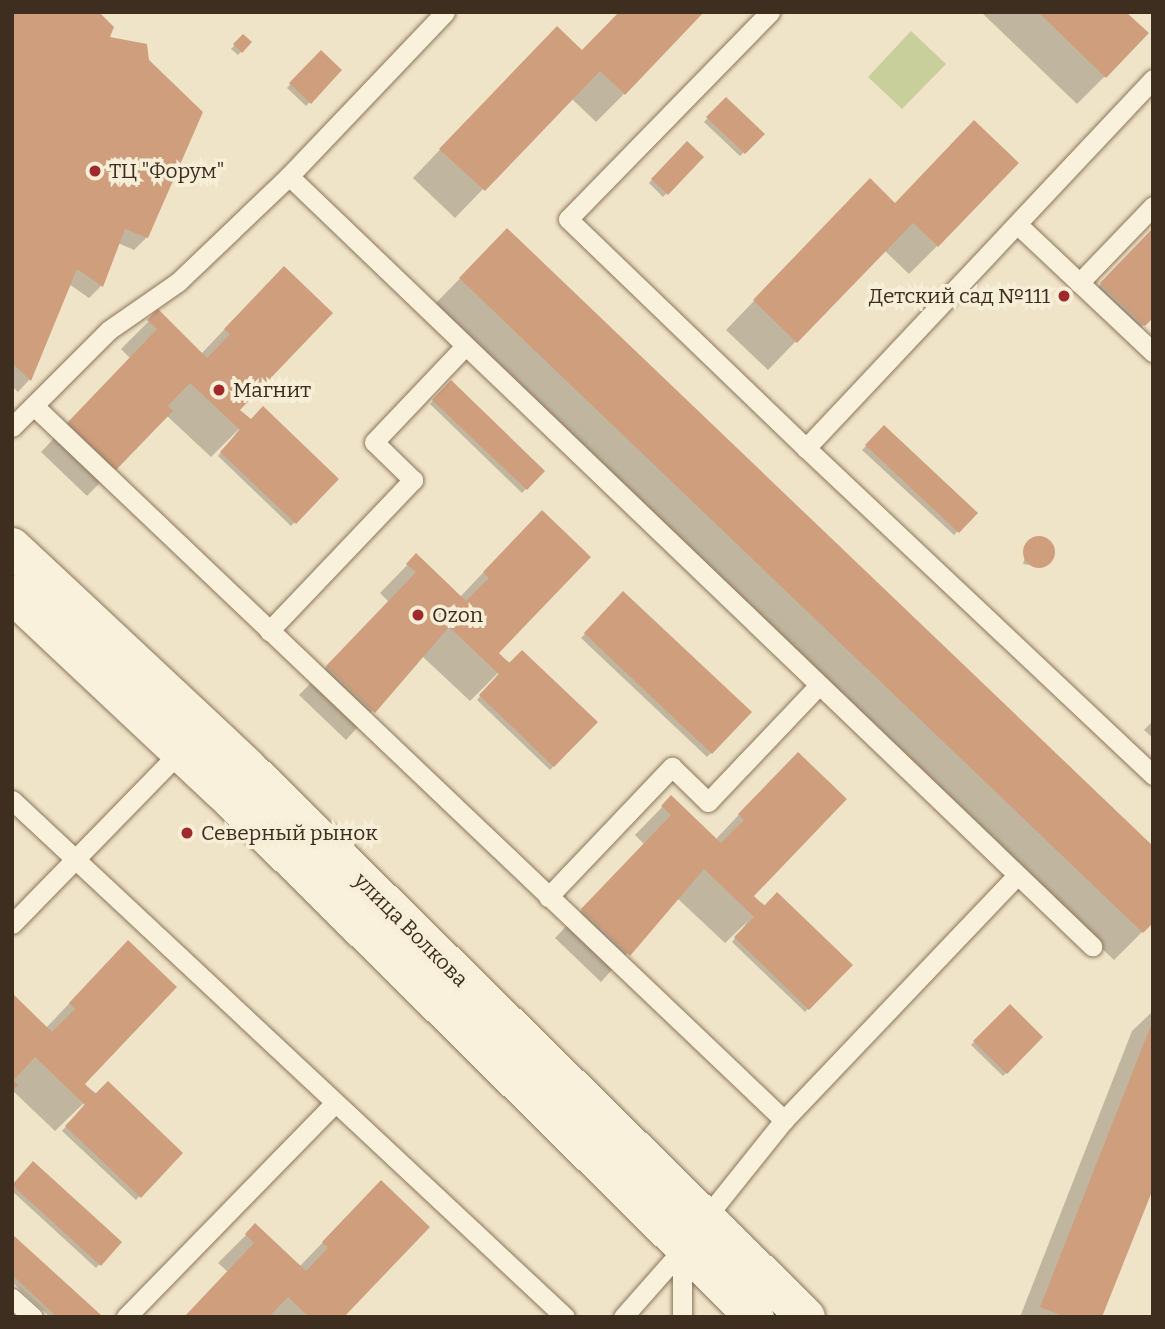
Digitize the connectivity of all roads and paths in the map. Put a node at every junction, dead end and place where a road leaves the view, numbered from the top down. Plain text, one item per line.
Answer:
1 (445, 12) edge
2 (770, 12) edge
3 (1151, 84) edge
4 (289, 176) junction
5 (1153, 206) edge
6 (1017, 224) junction
7 (1079, 282) junction
8 (465, 346) junction
9 (1153, 352) edge
10 (34, 406) junction
11 (12, 427) edge
12 (806, 448) junction
13 (12, 547) edge
14 (12, 594) edge
15 (269, 631) junction
16 (819, 685) junction
17 (180, 752) junction
18 (1153, 775) edge
19 (12, 800) edge
20 (75, 860) junction
21 (1017, 875) junction
22 (548, 897) junction
23 (12, 924) edge
24 (1092, 946) dead end
25 (335, 1102) junction
26 (784, 1119) junction
27 (692, 1235) junction
28 (12, 1298) edge
29 (33, 1317) edge
30 (126, 1317) edge
31 (565, 1317) edge
32 (623, 1317) edge
33 (682, 1317) edge
34 (755, 1317) edge
35 (806, 1317) edge

1 - 4 lane
2 - 12 lane
3 - 6 lane
4 - 8 lane
4 - 10 lane
5 - 7 lane
6 - 7 lane
6 - 12 lane
7 - 9 lane
8 - 15 lane
8 - 16 lane
10 - 11 lane
10 - 15 lane
12 - 18 lane
13 - 27 main road, улица Волкова
14 - 17 main road, улица Волкова
15 - 22 lane
16 - 21 lane
16 - 22 lane
17 - 20 lane
17 - 27 main road, улица Волкова
19 - 20 lane
20 - 23 lane
20 - 25 lane
21 - 24 lane
21 - 26 lane
22 - 26 lane
25 - 30 lane
25 - 31 lane
26 - 27 lane
27 - 32 lane
27 - 33 lane
27 - 34 main road, улица Волкова
27 - 35 main road, улица Волкова
28 - 29 lane

